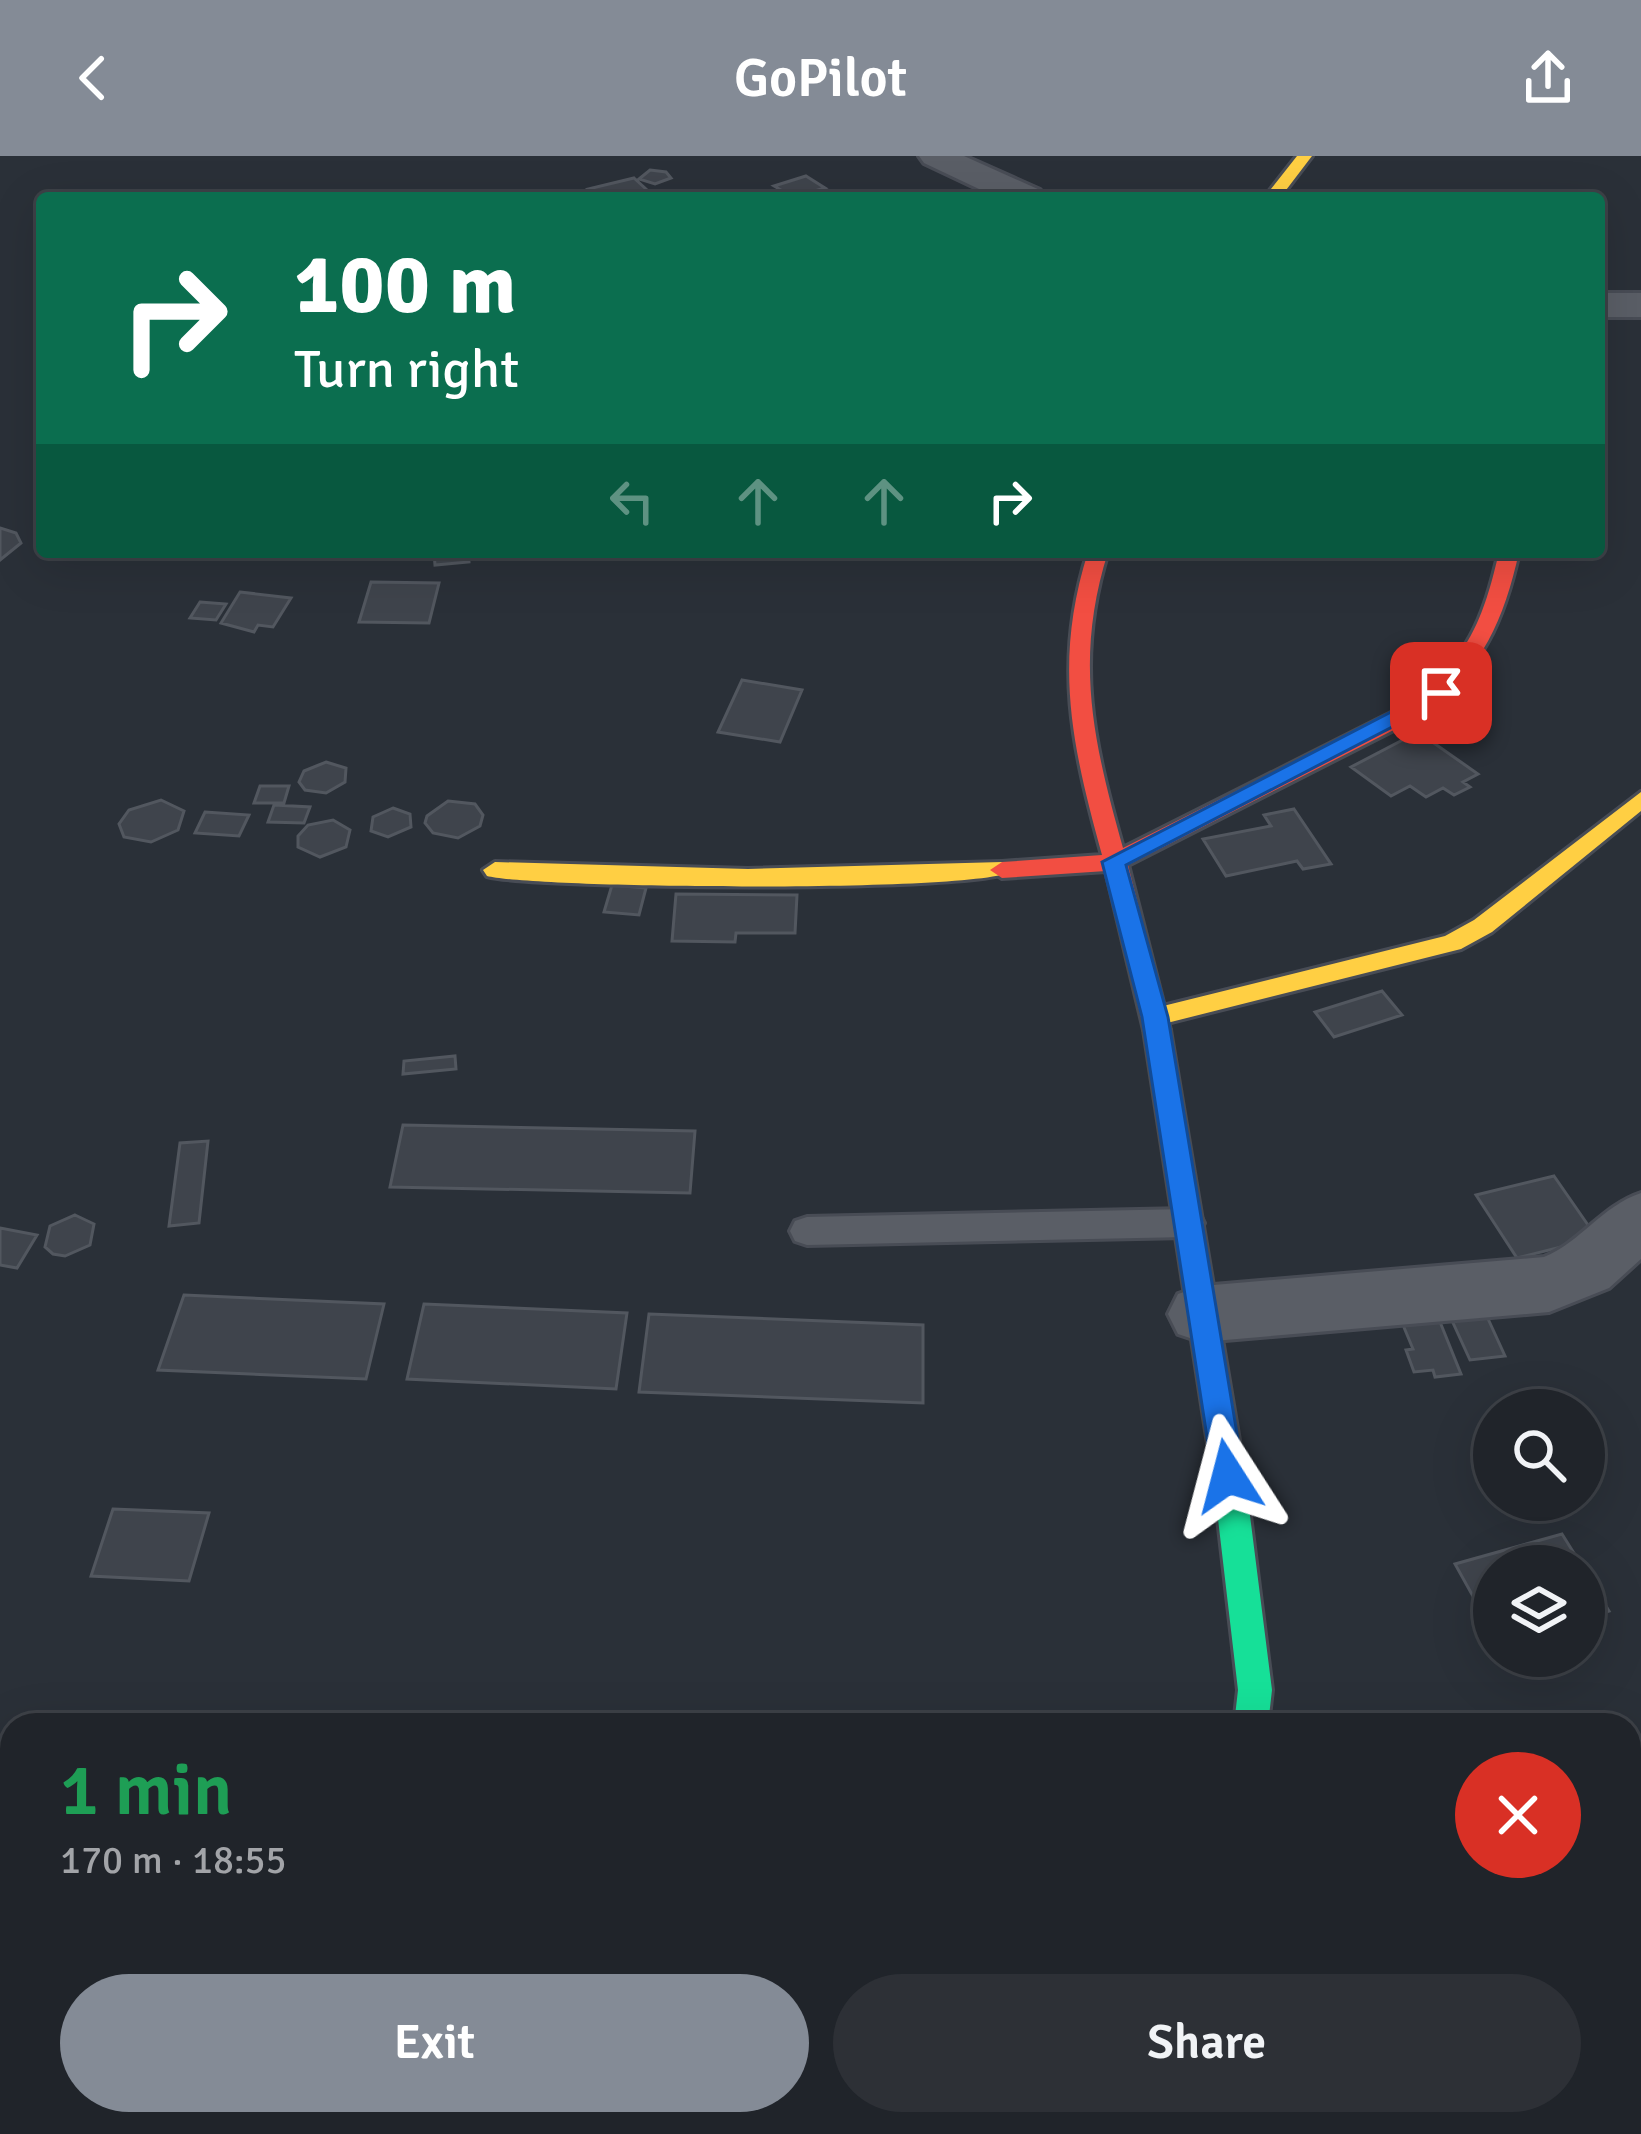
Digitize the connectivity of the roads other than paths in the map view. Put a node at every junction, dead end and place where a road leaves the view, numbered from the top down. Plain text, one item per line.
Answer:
1 (936, 156) edge
2 (1305, 156) edge
3 (1014, 192) edge
4 (1268, 192) edge
5 (1605, 305) edge
6 (1641, 305) edge
7 (1096, 558) edge
8 (1508, 558) edge
9 (1641, 799) edge
10 (1114, 862) junction
11 (495, 870) dead end
12 (1155, 1017) junction
13 (1641, 1219) edge
14 (1187, 1222) junction
15 (807, 1231) dead end
16 (1202, 1314) junction
17 (1252, 1713) edge

1 - 3 street
2 - 4 street
5 - 6 street
7 - 10 street
8 - 10 street
9 - 12 street
10 - 11 street
10 - 12 street
12 - 14 street
13 - 16 street
14 - 15 lane
14 - 16 street
16 - 17 street

